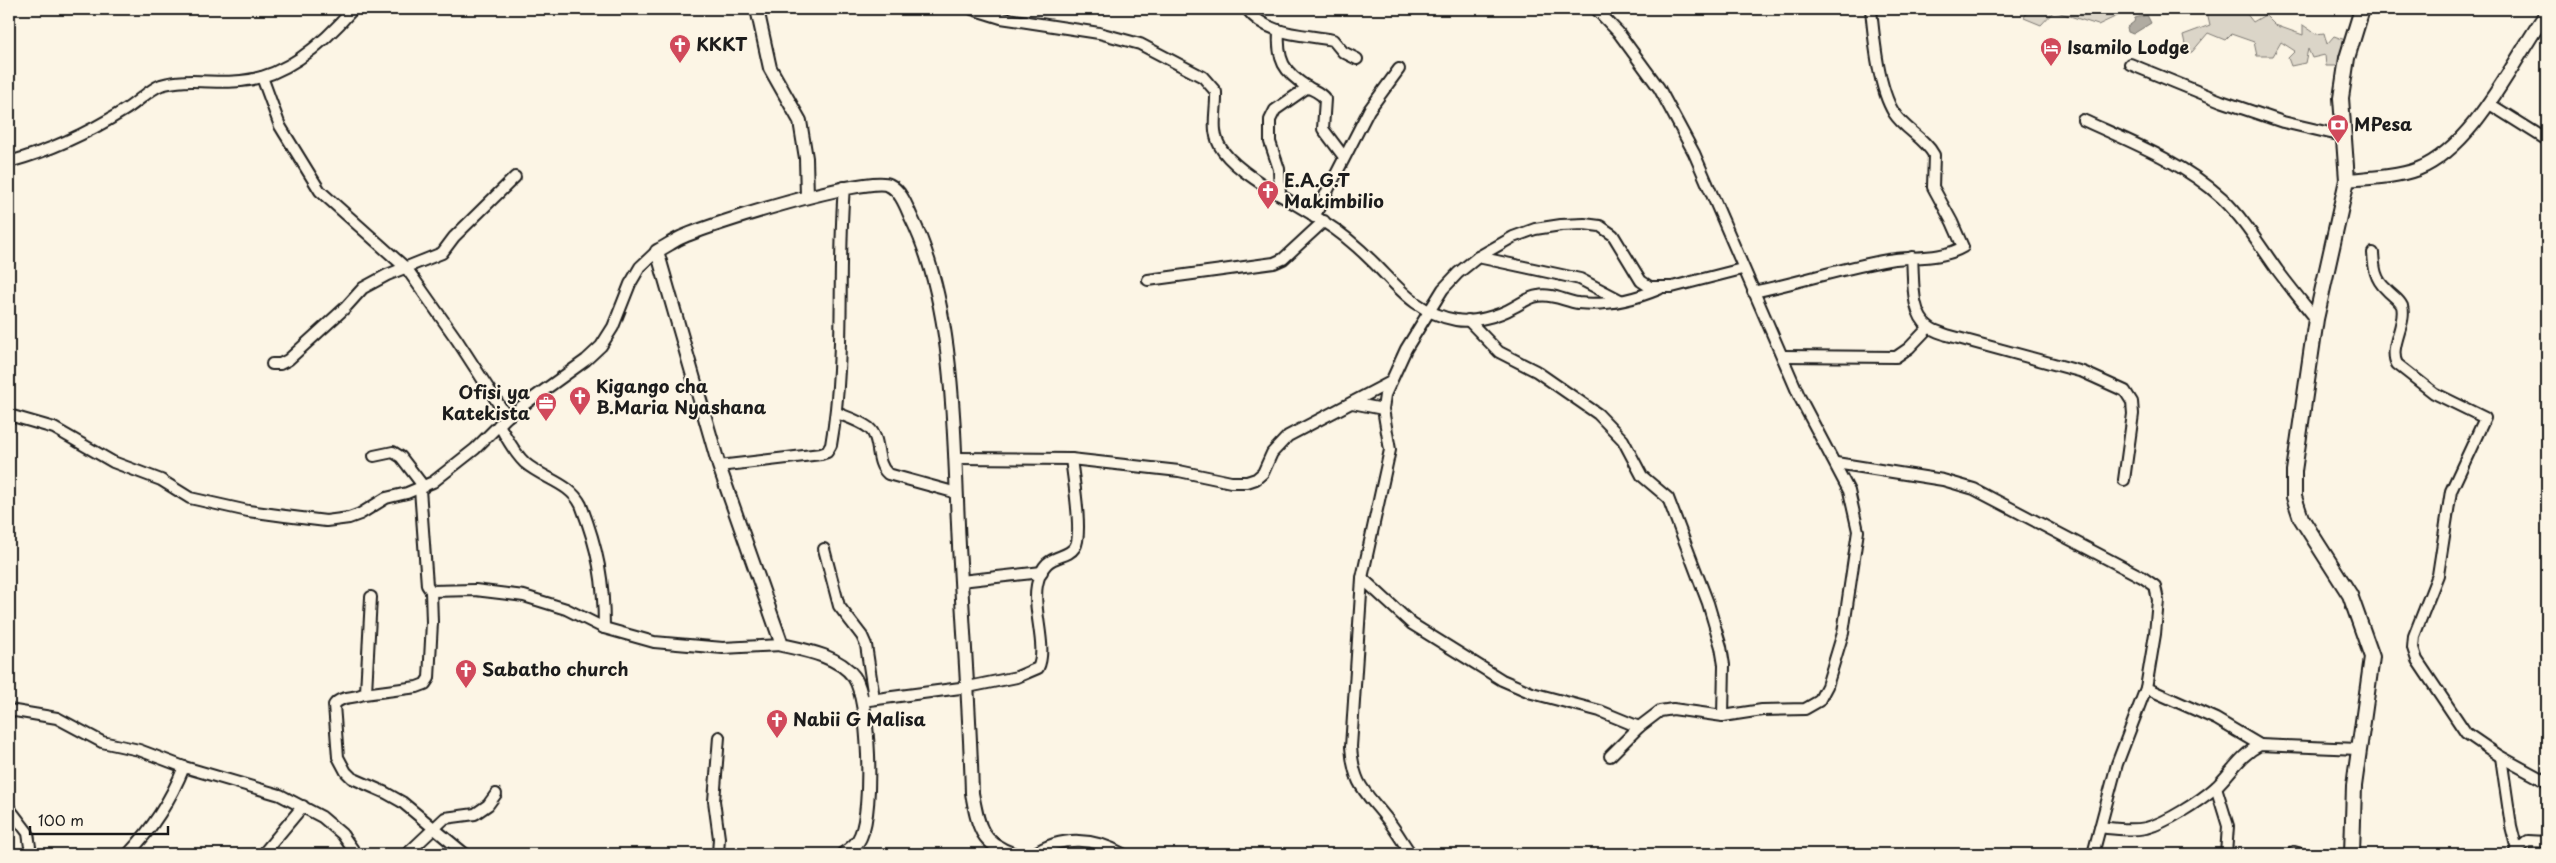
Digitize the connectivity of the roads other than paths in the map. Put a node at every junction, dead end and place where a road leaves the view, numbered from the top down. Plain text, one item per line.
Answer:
1 (353, 9) edge
2 (757, 9) edge
3 (972, 9) edge
4 (1247, 9) edge
5 (1596, 9) edge
6 (1871, 9) edge
7 (2362, 9) edge
8 (2547, 12) edge
9 (1279, 30) junction
10 (1357, 60) dead end
11 (2130, 64) dead end
12 (1399, 69) dead end
13 (262, 77) junction
14 (1308, 87) junction
15 (2488, 104) junction
16 (2083, 120) dead end
17 (2343, 136) junction
18 (2547, 140) edge
19 (1344, 157) junction
20 (9, 162) edge
21 (515, 178) dead end
22 (2347, 180) junction
23 (844, 187) junction
24 (1280, 195) junction
25 (807, 196) junction
26 (1319, 219) junction
27 (657, 251) junction
28 (2374, 253) dead end
29 (1478, 257) junction
30 (1912, 257) junction
31 (407, 269) junction
32 (1742, 269) junction
33 (1148, 280) dead end
34 (1660, 288) junction
35 (1753, 292) junction
36 (1621, 300) junction
37 (1429, 309) junction
38 (2316, 319) junction
39 (1468, 320) junction
40 (1929, 327) junction
41 (1783, 356) junction
42 (272, 364) dead end
43 (1389, 383) junction
44 (1352, 403) junction
45 (1383, 409) junction
46 (837, 413) junction
47 (9, 415) edge
48 (507, 417) junction
49 (499, 425) junction
50 (374, 456) dead end
51 (956, 458) junction
52 (1072, 459) junction
53 (1836, 463) junction
54 (719, 466) junction
55 (2124, 480) dead end
56 (422, 488) junction
57 (956, 492) junction
58 (824, 549) dead end
59 (1042, 572) junction
60 (1362, 578) junction
61 (960, 581) junction
62 (431, 591) junction
63 (371, 596) dead end
64 (604, 628) junction
65 (782, 644) junction
66 (968, 687) junction
67 (2146, 688) junction
68 (364, 694) junction
69 (868, 699) junction
70 (9, 710) edge
71 (1723, 716) junction
72 (1639, 727) junction
73 (719, 737) dead end
74 (2260, 744) junction
75 (2358, 749) junction
76 (1610, 756) dead end
77 (2502, 757) junction
78 (184, 767) junction
79 (2547, 782) edge
80 (2216, 787) junction
81 (496, 794) dead end
82 (303, 806) junction
83 (9, 808) edge
84 (2100, 827) junction
85 (434, 829) junction
86 (2547, 842) edge
87 (2515, 852) edge
88 (31, 854) edge
89 (128, 854) edge
90 (263, 854) edge
91 (356, 854) edge
92 (407, 854) edge
93 (465, 854) edge
94 (718, 854) edge
95 (843, 854) edge
96 (1013, 854) edge
97 (1034, 854) edge
98 (1123, 854) edge
99 (1411, 854) edge
100 (2094, 854) edge
101 (2226, 854) edge
102 (2352, 854) edge

1 - 13 street
2 - 25 street
3 - 24 street
4 - 9 street
5 - 32 street
6 - 30 street
7 - 17 main road
8 - 15 street
9 - 10 street
9 - 14 street
11 - 17 street
12 - 19 street
13 - 20 street
13 - 31 street
14 - 19 street
14 - 24 street
15 - 18 street
15 - 22 street
16 - 38 street
17 - 22 main road
19 - 26 street
21 - 31 street
22 - 38 main road
23 - 25 street
23 - 46 street
23 - 51 street
24 - 26 street
25 - 27 street
26 - 33 street
26 - 37 street
27 - 48 street
27 - 54 street
28 - 77 street
29 - 34 street
29 - 36 street
29 - 37 street
30 - 35 street
30 - 40 street
31 - 42 street
31 - 48 street
32 - 34 street
32 - 35 street
34 - 36 street
35 - 41 street
36 - 39 street
37 - 39 street
37 - 43 street
38 - 75 main road
39 - 71 street
40 - 41 street
40 - 55 street
41 - 53 street
43 - 44 street
43 - 45 street
44 - 45 street
44 - 52 street
45 - 60 street
46 - 54 street
46 - 57 street
47 - 56 street
48 - 49 street
49 - 56 street
49 - 64 street
50 - 56 street
51 - 52 street
51 - 57 street
52 - 59 street
53 - 67 street
53 - 71 street
54 - 65 street
56 - 62 street
57 - 61 street
58 - 69 street
59 - 61 street
59 - 66 street
60 - 72 street
60 - 99 street
61 - 66 street
62 - 64 street
62 - 68 street
63 - 68 street
64 - 65 street
65 - 69 street
66 - 69 street
66 - 96 street
67 - 74 street
67 - 84 street
68 - 85 street
69 - 95 street
70 - 78 street
71 - 72 street
72 - 76 street
73 - 94 street
74 - 75 street
74 - 80 street
75 - 102 main road
77 - 79 street
77 - 87 street
78 - 82 street
78 - 89 street
80 - 84 street
80 - 101 street
81 - 85 street
82 - 90 street
82 - 91 street
83 - 88 street
84 - 100 street
85 - 92 street
85 - 93 street
86 - 87 street
97 - 98 street

